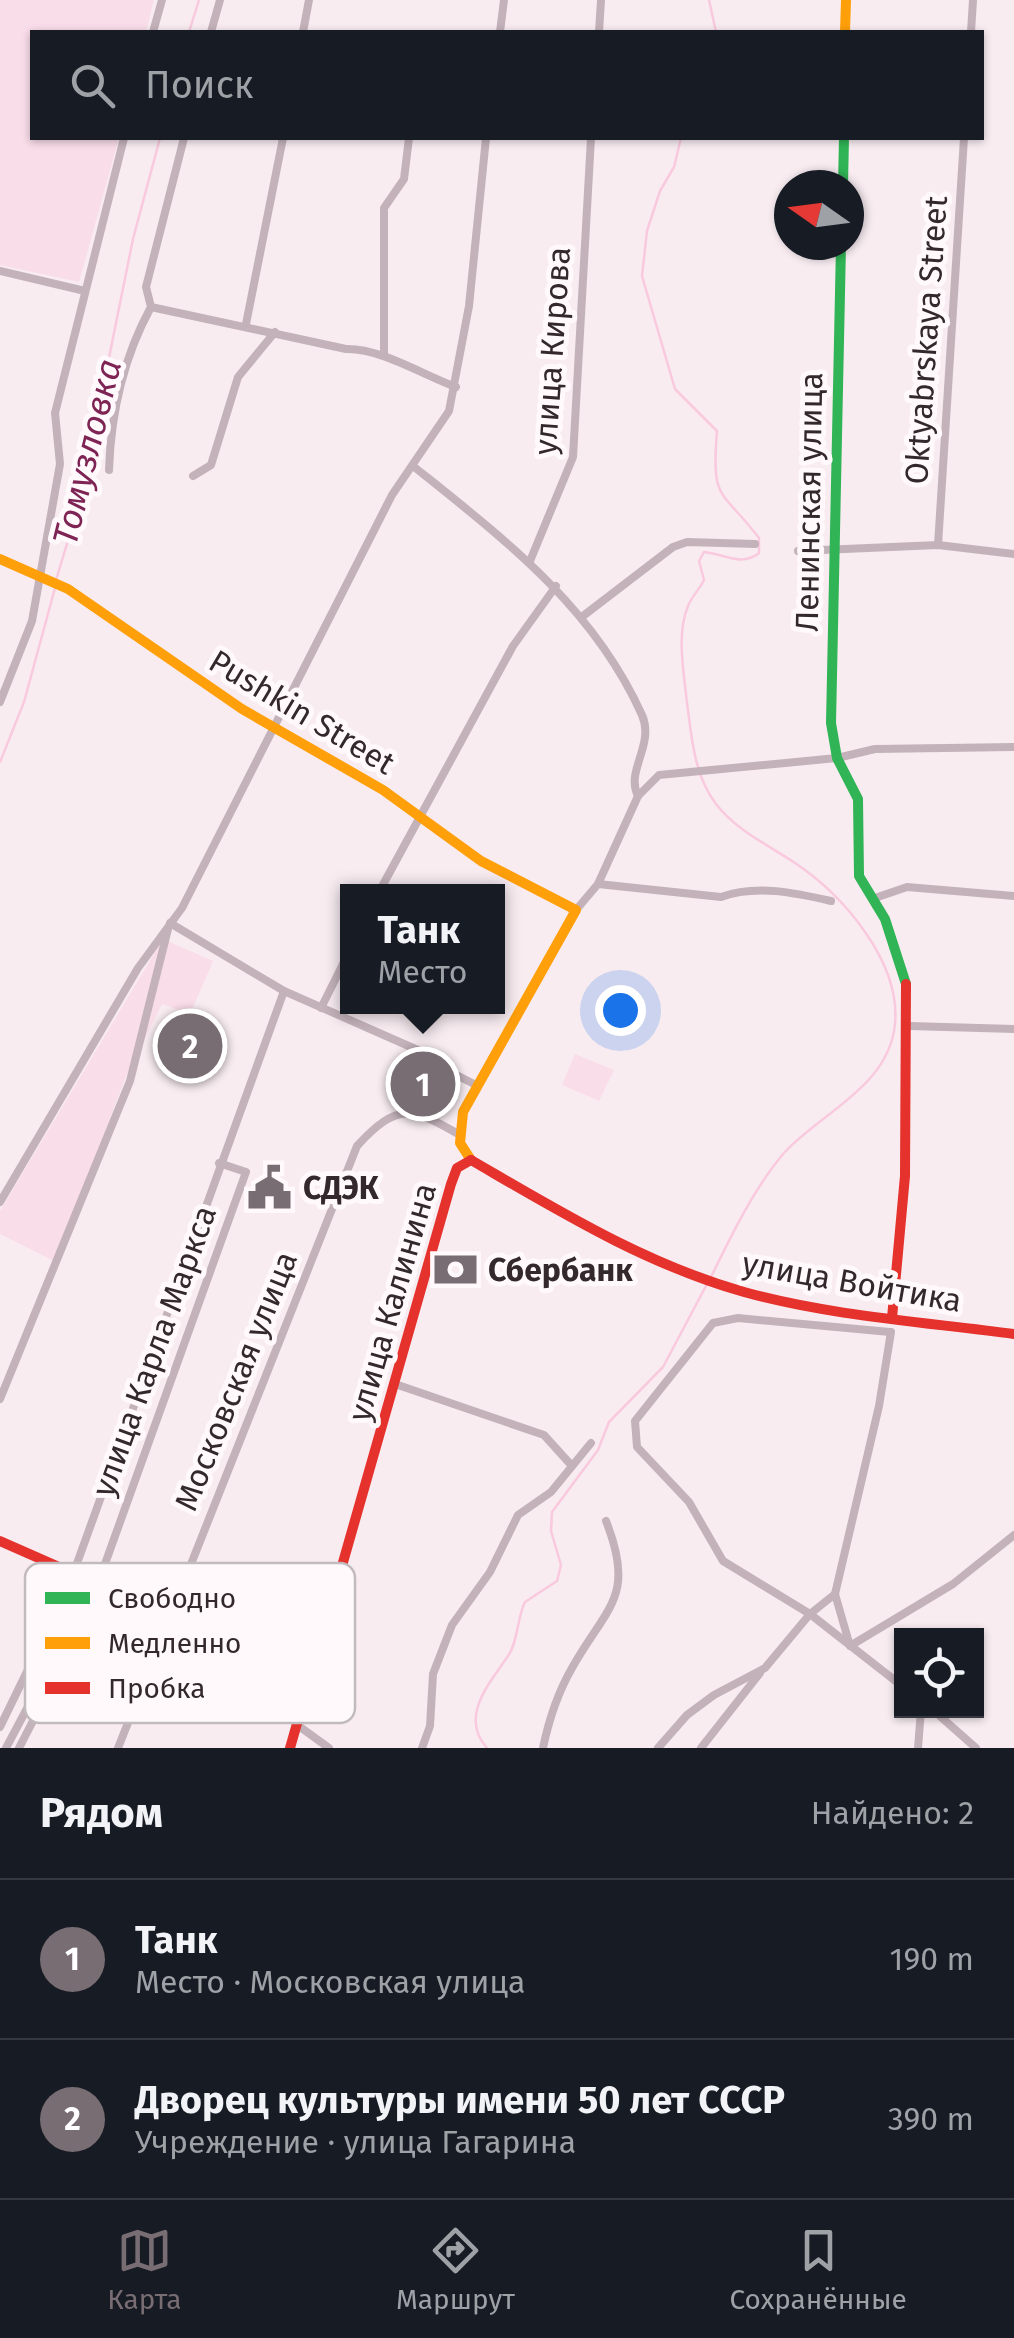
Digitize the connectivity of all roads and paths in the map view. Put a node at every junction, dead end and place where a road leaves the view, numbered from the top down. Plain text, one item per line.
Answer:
1 (162, 0) edge
2 (220, 0) edge
3 (309, 0) edge
4 (504, 0) edge
5 (601, 0) edge
6 (846, 0) edge
7 (973, 0) edge
8 (154, 30) edge
9 (212, 30) edge
10 (303, 30) edge
11 (500, 30) edge
12 (599, 30) edge
13 (846, 30) edge
14 (971, 30) edge
15 (123, 140) edge
16 (183, 140) edge
17 (283, 140) edge
18 (409, 140) edge
19 (486, 140) edge
20 (592, 140) edge
21 (844, 140) edge
22 (964, 140) edge
23 (843, 170) edge
24 (840, 260) edge
25 (0, 270) edge
26 (85, 291) junction
27 (151, 307) junction
28 (246, 324) junction
29 (276, 332) junction
30 (384, 354) junction
31 (456, 387) junction
32 (413, 466) junction
33 (109, 470) dead end
34 (193, 476) dead end
35 (755, 544) dead end
36 (938, 546) junction
37 (798, 551) dead end
38 (834, 552) junction
39 (1014, 554) edge
40 (0, 559) edge
41 (530, 561) junction
42 (41, 574) junction
43 (556, 586) junction
44 (583, 616) junction
45 (0, 702) edge
46 (273, 726) junction
47 (1014, 747) edge
48 (837, 758) junction
49 (638, 796) junction
50 (418, 813) junction
51 (383, 884) edge
52 (598, 884) junction
53 (1014, 896) edge
54 (872, 899) junction
55 (832, 900) dead end
56 (576, 910) junction
57 (170, 923) junction
58 (340, 970) edge
59 (284, 991) junction
60 (321, 1008) junction
61 (910, 1026) junction
62 (1014, 1030) edge
63 (478, 1086) junction
64 (460, 1135) junction
65 (471, 1160) junction
66 (219, 1162) junction
67 (0, 1202) edge
68 (892, 1318) junction
69 (890, 1332) junction
70 (1014, 1334) edge
71 (395, 1384) junction
72 (0, 1399) edge
73 (591, 1443) dead end
74 (572, 1466) junction
75 (606, 1520) dead end
76 (1014, 1535) edge
77 (0, 1541) edge
78 (57, 1563) edge
79 (77, 1563) edge
80 (109, 1563) edge
81 (189, 1563) edge
82 (343, 1563) edge
83 (835, 1594) junction
84 (810, 1614) junction
85 (850, 1646) junction
86 (764, 1668) junction
87 (25, 1675) edge
88 (894, 1680) edge
89 (25, 1712) edge
90 (920, 1718) edge
91 (942, 1718) edge
92 (32, 1723) edge
93 (127, 1723) edge
94 (296, 1724) joint
95 (0, 1727) edge
96 (6, 1748) edge
97 (19, 1748) edge
98 (118, 1748) edge
99 (290, 1748) edge
100 (329, 1748) edge
101 (422, 1748) edge
102 (542, 1748) edge
103 (658, 1748) edge
104 (701, 1748) edge
105 (918, 1748) edge
106 (976, 1748) edge

1 - 8 street
2 - 9 street
3 - 10 street
4 - 11 street
5 - 12 street
6 - 13 main road
7 - 14 street
15 - 26 street
16 - 27 street
17 - 28 street
18 - 30 street
19 - 31 street
20 - 41 street, улица Кирова
21 - 23 main road
22 - 36 street, Oktyabrskaya Street
24 - 38 main road, Ленинская улица
25 - 26 street
26 - 42 street
27 - 28 street
27 - 33 street
28 - 29 street
29 - 30 street
29 - 34 street
30 - 31 street
31 - 32 street
32 - 41 street
32 - 46 street
35 - 44 street
36 - 38 street
36 - 39 street
37 - 38 street
38 - 48 main road, Ленинская улица
40 - 42 main road, Pushkin Street
41 - 43 street
42 - 45 street
42 - 46 main road, Pushkin Street
43 - 44 street
43 - 50 street
44 - 49 street
46 - 50 main road, Pushkin Street
46 - 57 street
47 - 48 street
48 - 49 street
48 - 54 main road, Ленинская улица
49 - 52 street
50 - 51 street
50 - 56 main road, Pushkin Street
52 - 55 street
52 - 56 street
53 - 54 street
54 - 61 main road, Ленинская улица
56 - 63 main road
57 - 59 street
57 - 67 street
57 - 72 street
58 - 60 street
59 - 60 street
59 - 66 street, улица Карла Маркса
60 - 63 street
61 - 62 street
61 - 68 main road, Ленинская улица
63 - 64 main road
64 - 65 main road, улица Калинина
64 - 81 street, Московская улица
65 - 68 main road, улица Войтика
65 - 71 main road, улица Калинина
66 - 79 street, улица Карла Маркса
66 - 80 street, улица Карла Маркса
68 - 69 street
68 - 70 main road, улица Войтика
69 - 83 street
69 - 84 street
71 - 74 street
71 - 82 main road, улица Калинина
73 - 74 street
74 - 101 street
75 - 102 street
76 - 85 street
77 - 78 main road
83 - 84 street
83 - 85 street
84 - 85 street
84 - 86 street
85 - 88 street
86 - 103 street
86 - 104 street
87 - 95 street, улица Карла Маркса
89 - 96 street
90 - 105 street
91 - 106 street
92 - 97 street, улица Карла Маркса
93 - 98 street, Московская улица
94 - 99 main road, улица Калинина
94 - 100 street

